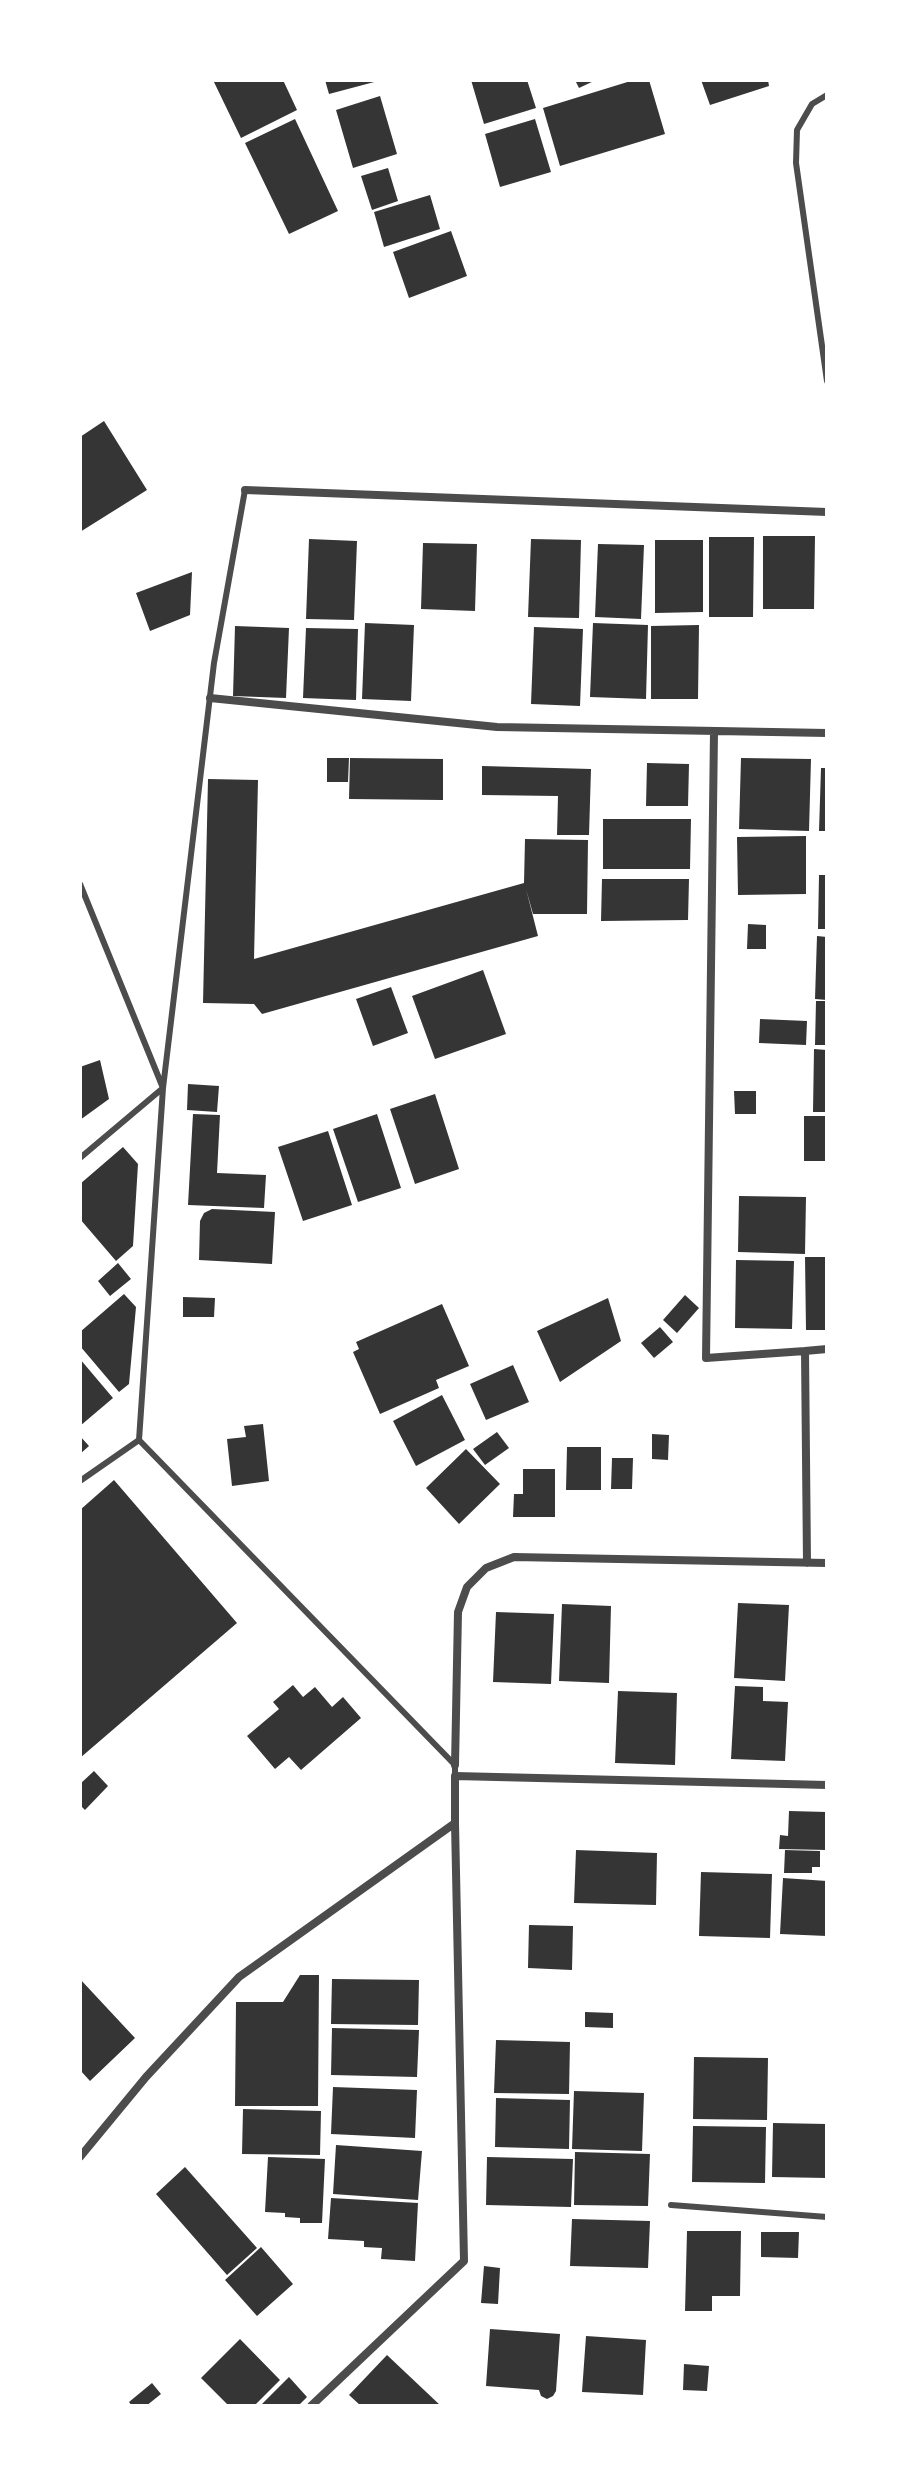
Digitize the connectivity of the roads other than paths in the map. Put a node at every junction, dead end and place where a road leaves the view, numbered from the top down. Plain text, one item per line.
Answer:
1 (827, 95) edge
2 (827, 381) edge
3 (245, 490) joint
4 (827, 512) edge
5 (210, 698) junction
6 (714, 732) junction
7 (827, 733) edge
8 (80, 884) edge
9 (163, 1088) junction
10 (80, 1158) edge
11 (827, 1349) edge
12 (805, 1351) junction
13 (139, 1440) junction
14 (80, 1481) edge
15 (807, 1563) junction
16 (827, 1563) edge
17 (455, 1765) junction
18 (455, 1776) junction
19 (827, 1785) edge
20 (455, 1823) junction
21 (80, 2157) edge
22 (671, 2205) dead end
23 (827, 2217) edge
24 (311, 2406) edge

1 - 2 lane
3 - 4 street
3 - 5 lane
5 - 6 street
5 - 9 lane
6 - 7 street
6 - 12 street
8 - 9 lane
9 - 10 lane
9 - 13 lane
11 - 12 street
12 - 15 street
13 - 14 lane
13 - 17 lane
15 - 16 street
15 - 17 street
17 - 18 lane
18 - 19 street
18 - 20 street
20 - 21 street
20 - 24 street
22 - 23 lane

